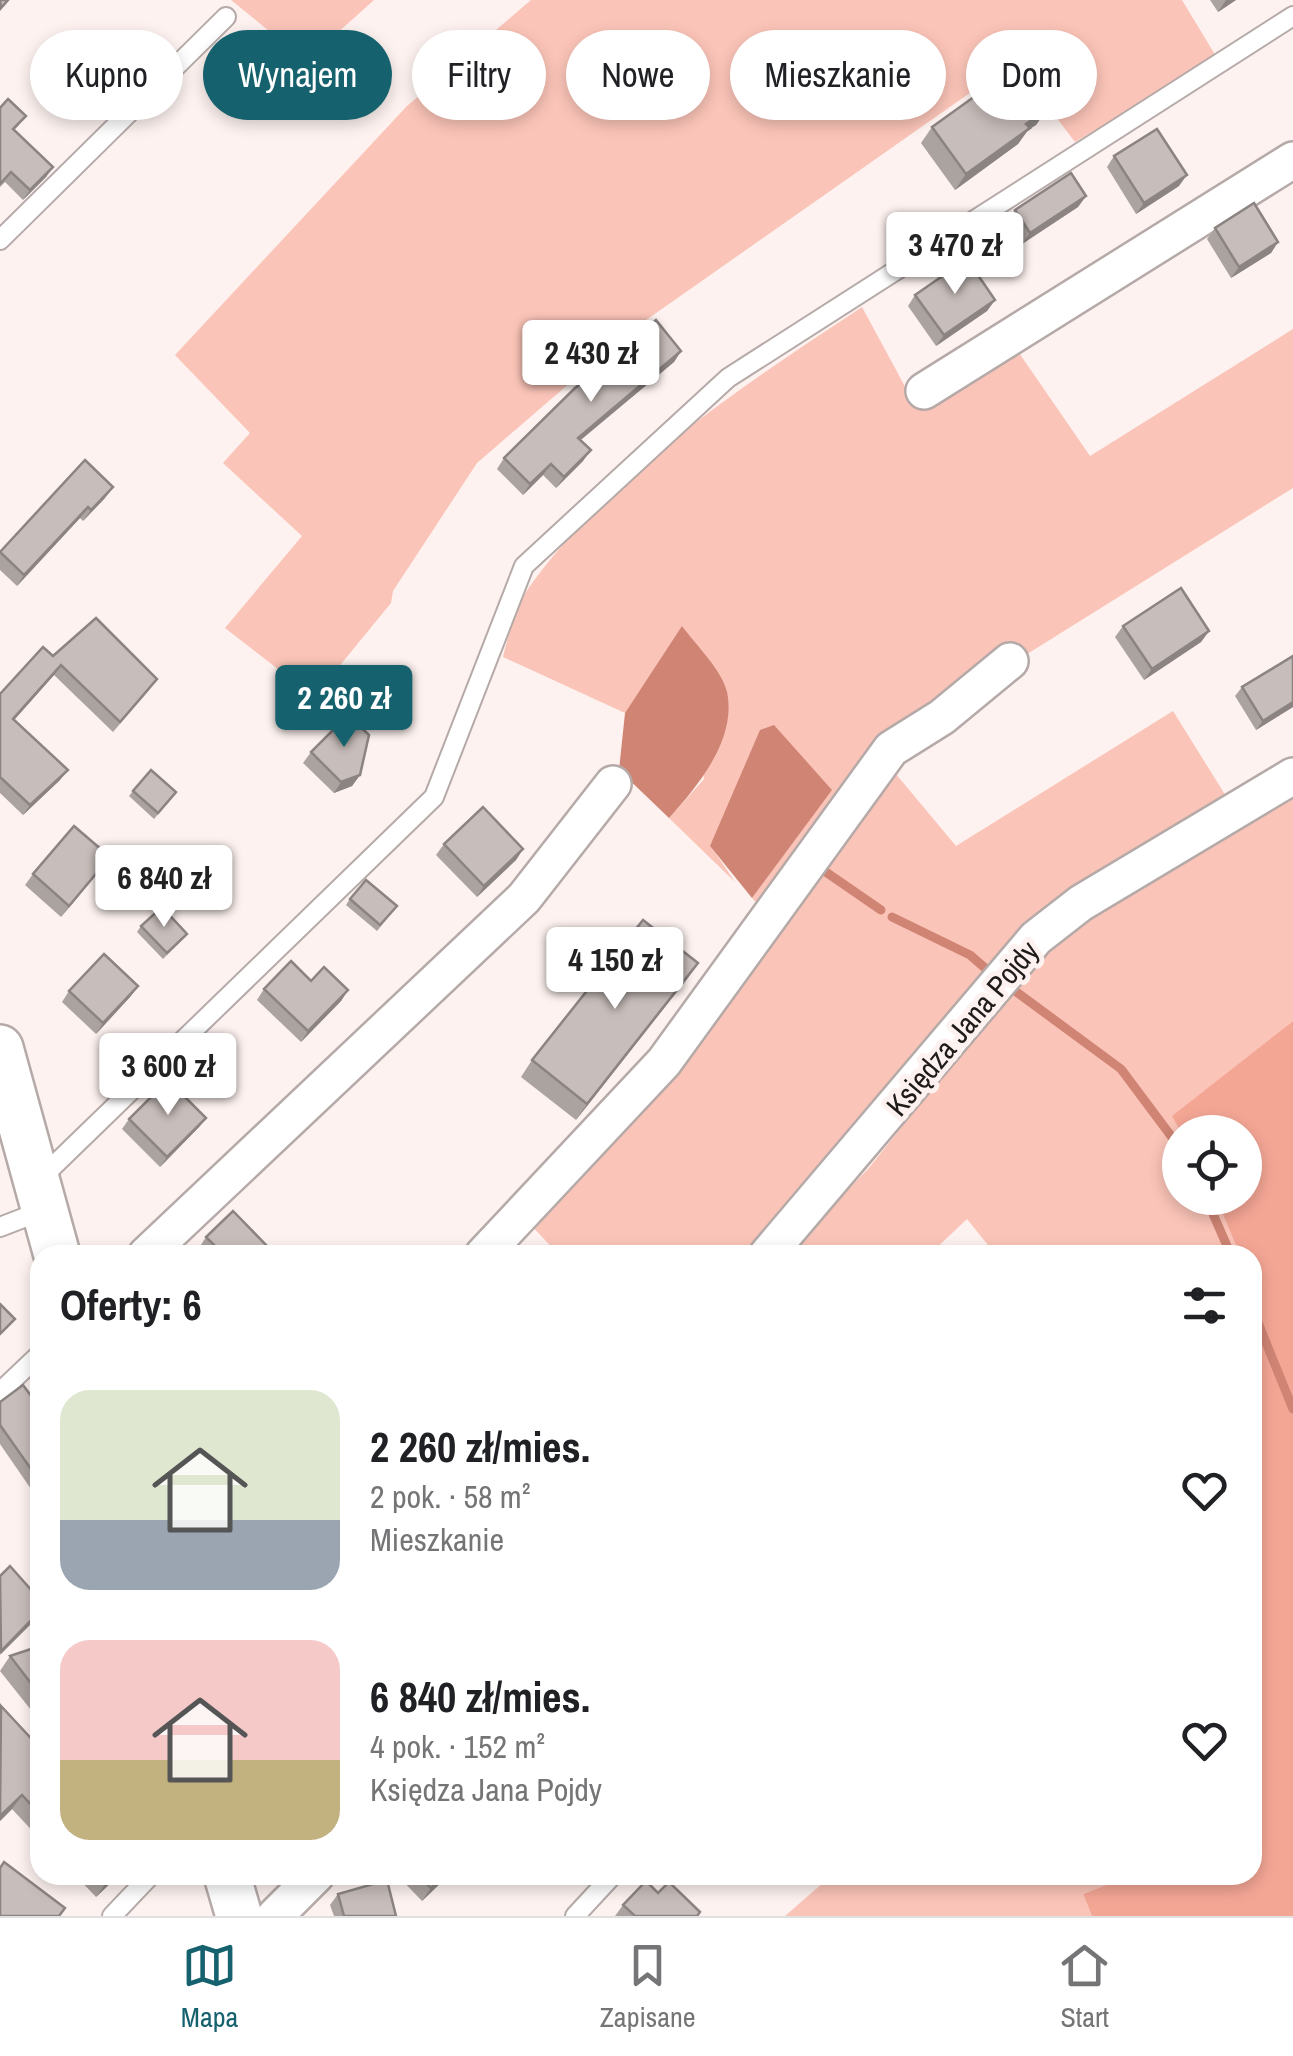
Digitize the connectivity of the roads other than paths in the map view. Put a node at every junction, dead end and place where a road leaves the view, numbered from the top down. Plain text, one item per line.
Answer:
1 (226, 16) dead end
2 (1293, 16) edge
3 (1293, 160) edge
4 (0, 240) edge
5 (924, 391) dead end
6 (1010, 661) dead end
7 (1293, 776) edge
8 (614, 784) dead end
9 (0, 1048) edge
10 (41, 1196) junction
11 (0, 1228) edge
12 (54, 1245) edge
13 (157, 1245) edge
14 (492, 1245) edge
15 (775, 1245) edge
16 (30, 1364) edge
17 (0, 1392) edge
18 (141, 1885) edge
19 (231, 1885) edge
20 (306, 1885) edge
21 (604, 1885) edge
22 (112, 1916) edge
23 (239, 1916) edge
24 (275, 1916) edge
25 (575, 1916) edge

1 - 4 lane
2 - 10 lane
3 - 5 street
6 - 14 street
7 - 15 street, Księdza Jana Pojdy
8 - 13 street
9 - 10 street
10 - 11 lane
10 - 12 street
16 - 17 lane
18 - 22 lane
19 - 23 street
20 - 24 street
21 - 25 lane

